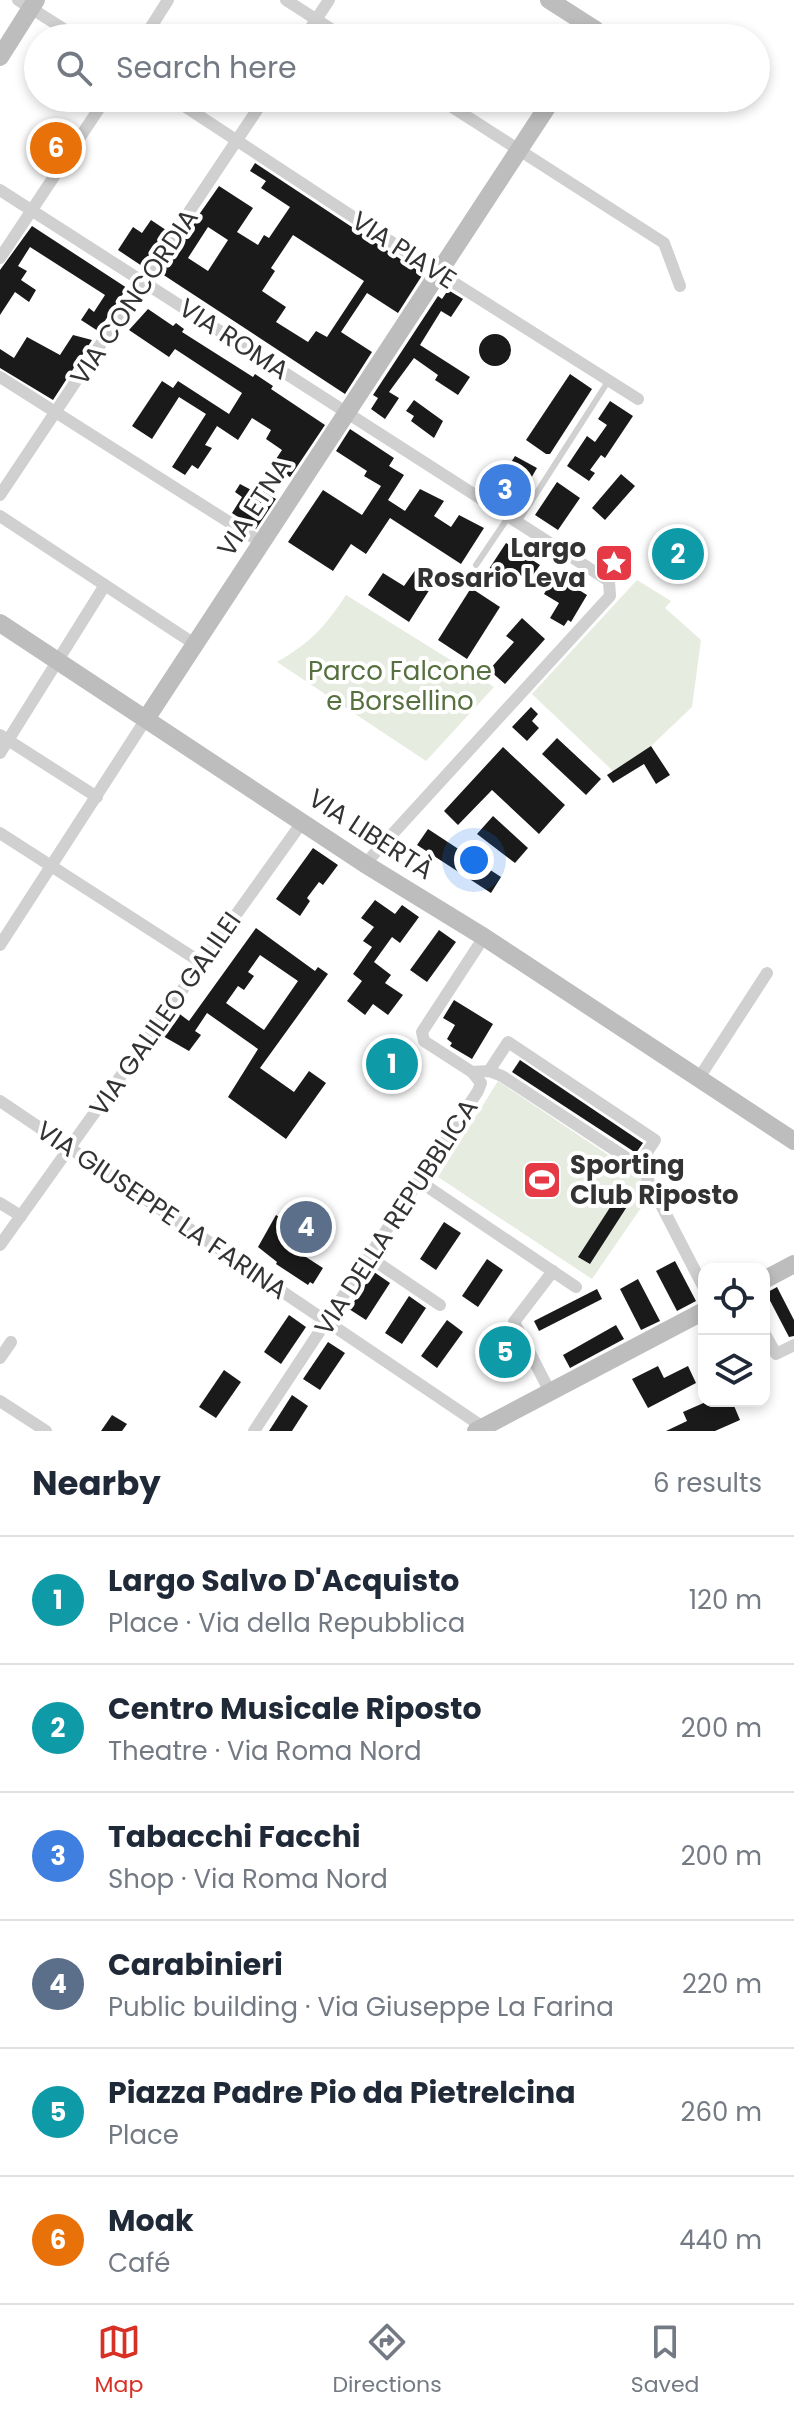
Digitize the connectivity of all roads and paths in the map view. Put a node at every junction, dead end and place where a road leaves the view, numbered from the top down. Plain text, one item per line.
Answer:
1 (168, 0) edge
2 (286, 0) edge
3 (329, 0) edge
4 (549, 0) edge
5 (28, 3) edge
6 (316, 19) junction
7 (58, 24) edge
8 (153, 24) edge
9 (313, 24) edge
10 (324, 24) edge
11 (583, 24) edge
12 (0, 57) edge
13 (97, 112) edge
14 (193, 112) edge
15 (256, 112) edge
16 (460, 112) edge
17 (544, 112) edge
18 (238, 141) junction
19 (519, 150) junction
20 (0, 190) edge
21 (31, 210) junction
22 (0, 258) edge
23 (437, 272) junction
24 (145, 281) junction
25 (680, 286) dead end
26 (0, 377) edge
27 (609, 380) junction
28 (638, 399) dead end
29 (347, 410) junction
30 (58, 412) junction
31 (0, 495) edge
32 (0, 516) edge
33 (513, 519) junction
34 (262, 543) junction
35 (476, 565) dead end
36 (105, 585) junction
37 (0, 623) edge
38 (196, 645) junction
39 (58, 661) junction
40 (146, 719) junction
41 (4, 738) edge
42 (0, 753) edge
43 (97, 797) junction
44 (303, 821) junction
45 (0, 833) edge
46 (365, 864) junction
47 (52, 866) junction
48 (484, 937) junction
49 (0, 945) edge
50 (202, 963) junction
51 (767, 973) dead end
52 (489, 1071) junction
53 (472, 1072) junction
54 (699, 1078) junction
55 (0, 1101) edge
56 (794, 1141) edge
57 (70, 1148) junction
58 (638, 1166) junction
59 (419, 1181) junction
60 (0, 1203) edge
61 (21, 1216) junction
62 (0, 1245) edge
63 (369, 1257) junction
64 (792, 1270) edge
65 (553, 1271) junction
66 (698, 1276) edge
67 (770, 1278) edge
68 (576, 1287) dead end
69 (440, 1305) dead end
70 (698, 1314) edge
71 (327, 1321) junction
72 (766, 1335) edge
73 (11, 1342) dead end
74 (794, 1345) edge
75 (0, 1358) edge
76 (550, 1392) junction
77 (0, 1401) edge
78 (480, 1429) edge
79 (46, 1431) edge
80 (254, 1431) edge

1 - 8 street
2 - 6 street
3 - 6 street
4 - 11 street
5 - 7 street
5 - 12 street
6 - 9 street
6 - 10 street
13 - 21 street
14 - 18 street, VIA PIAVE
15 - 18 street, VIA CONCORDIA
16 - 19 street
17 - 19 street, VIA ETNA
18 - 23 street, VIA PIAVE
18 - 24 street, VIA CONCORDIA
19 - 23 street, VIA ETNA
19 - 25 street
20 - 21 street, VIA ROMA
21 - 22 street
21 - 24 street, VIA ROMA
23 - 27 street, VIA PIAVE
23 - 29 street, VIA ETNA
24 - 29 street, VIA ROMA
24 - 30 street, VIA CONCORDIA
26 - 30 street
27 - 28 street, VIA PIAVE
27 - 33 lane
29 - 33 street, VIA ROMA
29 - 34 street, VIA ETNA
30 - 31 street, VIA CONCORDIA
30 - 34 street
32 - 36 street
33 - 35 lane
33 - 46 street, VIA ROMA
34 - 38 street, VIA ETNA
36 - 38 street
36 - 39 street
37 - 39 street, VIA LIBERTÀ
38 - 40 street, VIA ETNA
39 - 40 street, VIA LIBERTÀ
39 - 41 street
40 - 43 street, VIA ETNA
40 - 44 street, VIA LIBERTÀ
41 - 42 street
41 - 43 street
43 - 47 street, VIA ETNA
44 - 46 street, VIA LIBERTÀ
44 - 50 street, VIA GALILEO GALILEI
45 - 47 street
46 - 48 street, VIA LIBERTÀ
47 - 49 street, VIA ETNA
47 - 50 street
48 - 53 street, VIA DELLA REPUBBLICA
48 - 54 street, VIA LIBERTÀ
50 - 57 street, VIA GALILEO GALILEI
51 - 54 street
52 - 53 street
52 - 58 street
52 - 58 street
53 - 59 street, VIA DELLA REPUBBLICA
54 - 56 street, VIA LIBERTÀ
55 - 57 street, VIA GIUSEPPE LA FARINA
57 - 61 street, VIA GALILEO GALILEI
57 - 71 street, VIA GIUSEPPE LA FARINA
58 - 66 street
59 - 63 street, VIA DELLA REPUBBLICA
59 - 65 street
60 - 61 street
61 - 62 street, VIA GALILEO GALILEI
63 - 69 street
63 - 71 street, VIA DELLA REPUBBLICA
64 - 67 street
65 - 68 street
65 - 76 street
70 - 76 street
71 - 78 street, VIA GIUSEPPE LA FARINA
71 - 80 street, VIA DELLA REPUBBLICA
72 - 74 street
73 - 75 street
76 - 78 street
77 - 79 street

